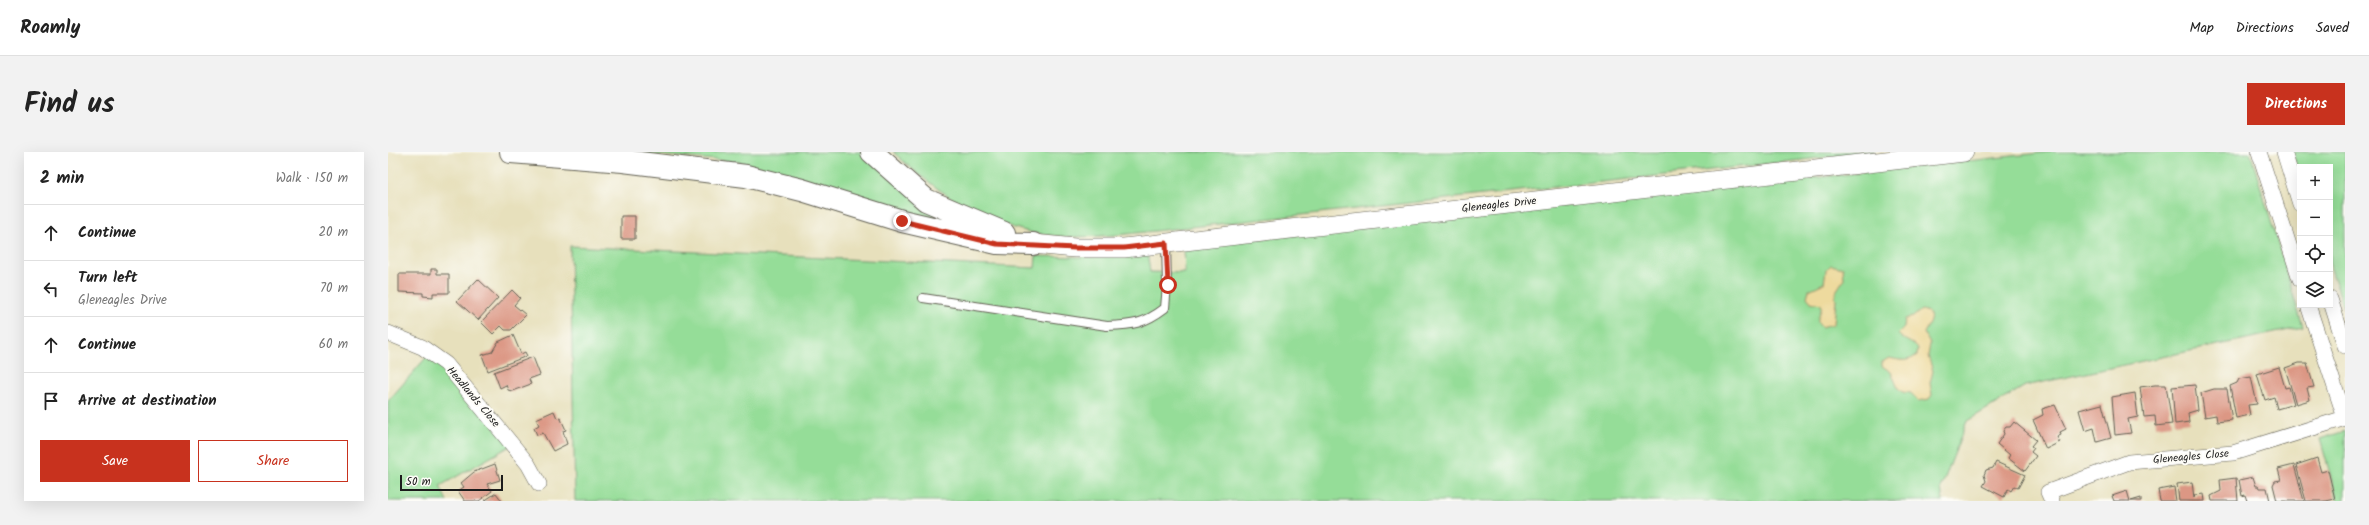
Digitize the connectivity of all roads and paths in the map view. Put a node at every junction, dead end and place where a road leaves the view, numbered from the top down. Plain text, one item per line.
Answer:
1 (511, 152) edge
2 (872, 152) edge
3 (1964, 152) edge
4 (2259, 152) edge
5 (2284, 152) edge
6 (2299, 200) edge
7 (1166, 243) junction
8 (1033, 244) junction
9 (2298, 272) edge
10 (923, 298) dead end
11 (2309, 308) edge
12 (2333, 308) edge
13 (388, 333) edge
14 (2345, 346) edge
15 (2345, 418) edge
16 (539, 484) dead end
17 (2052, 501) edge

1 - 8 main road
2 - 8 main road
3 - 7 street, Gleneagles Drive
4 - 9 street
5 - 6 street
7 - 8 street, Gleneagles Drive
7 - 10 lane
11 - 15 street
12 - 14 street
13 - 16 street, Headlands Close
15 - 17 street, Gleneagles Close

